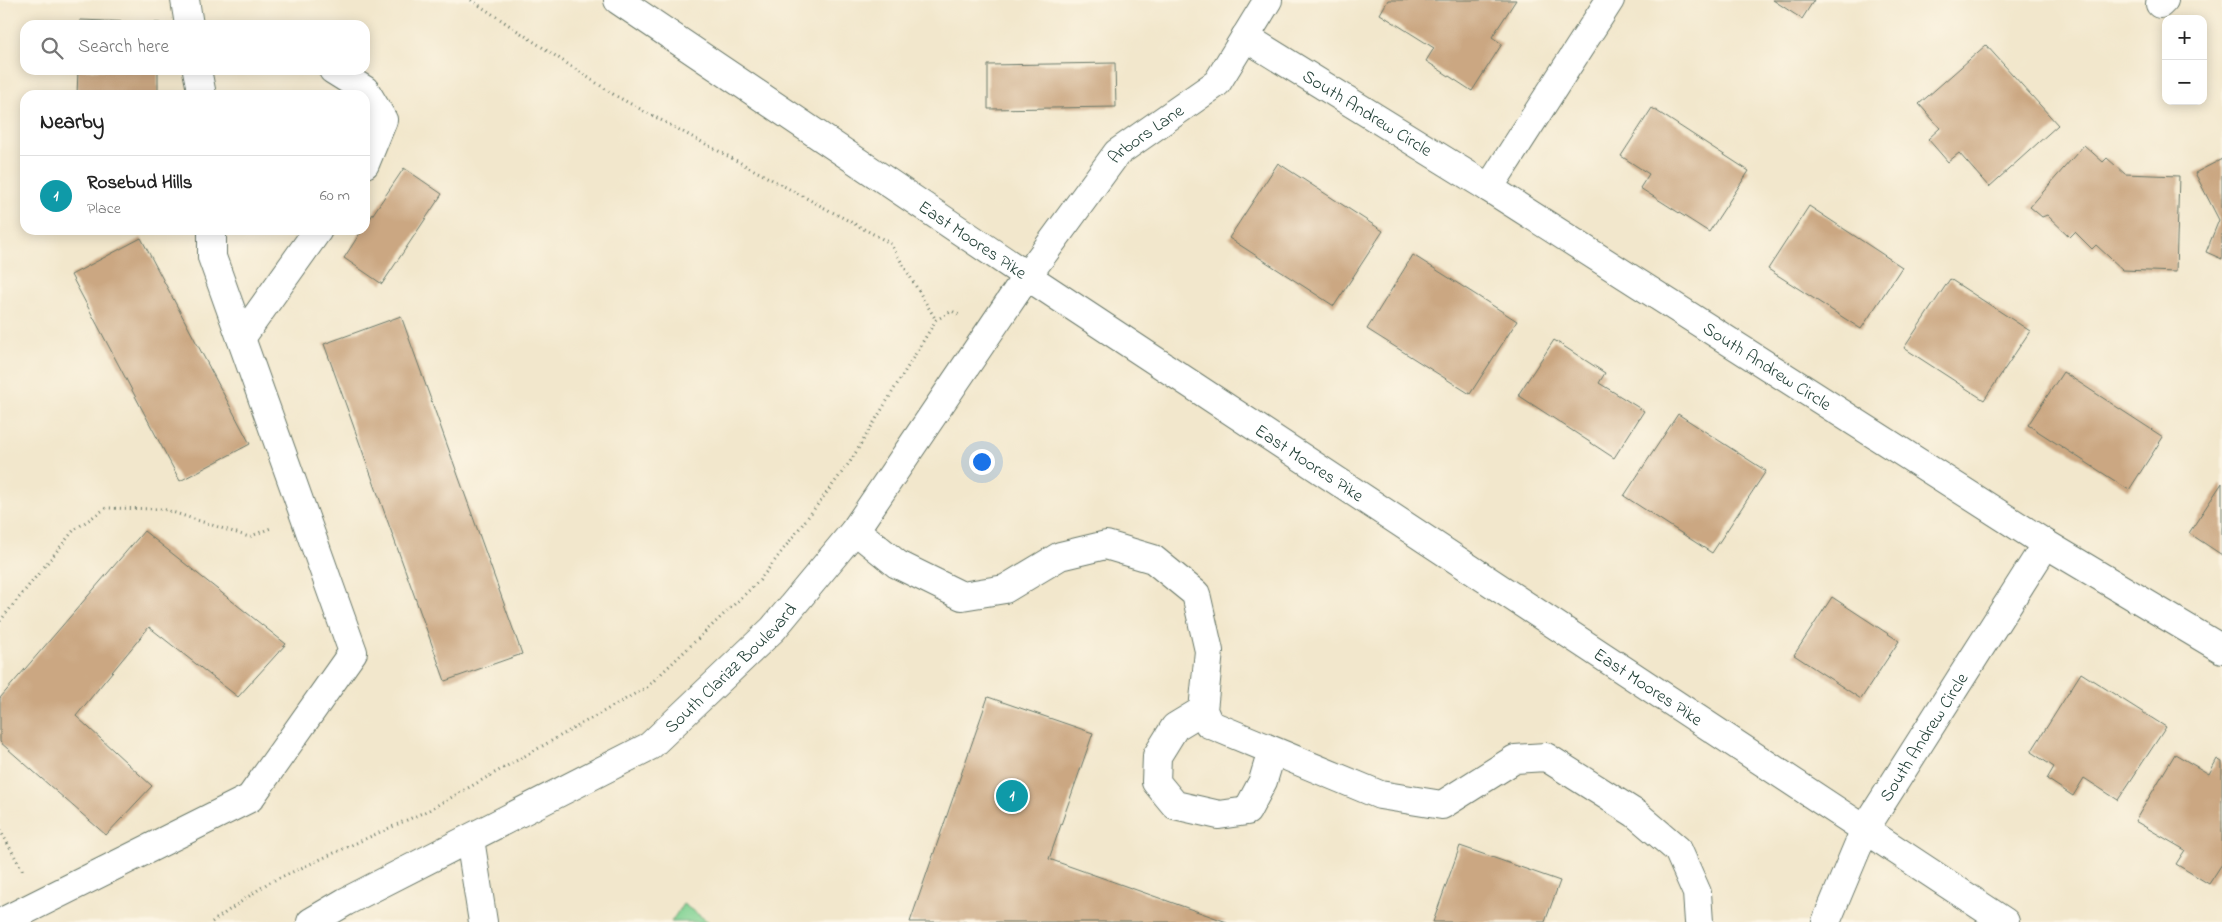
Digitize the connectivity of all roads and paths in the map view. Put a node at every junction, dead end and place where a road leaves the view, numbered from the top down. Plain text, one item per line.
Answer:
1 (185, 0) edge
2 (471, 0) edge
3 (618, 0) edge
4 (1268, 0) edge
5 (1610, 0) edge
6 (188, 20) edge
7 (1245, 37) junction
8 (199, 75) edge
9 (341, 75) edge
10 (201, 90) edge
11 (365, 90) edge
12 (370, 98) edge
13 (370, 152) edge
14 (1490, 188) junction
15 (212, 235) edge
16 (314, 235) edge
17 (1027, 276) junction
18 (241, 338) junction
19 (304, 516) junction
20 (855, 530) junction
21 (2046, 544) junction
22 (0, 621) edge
23 (2222, 649) edge
24 (1203, 710) junction
25 (1272, 751) junction
26 (0, 830) edge
27 (1865, 830) junction
28 (470, 840) junction
29 (40, 903) junction
30 (2, 922) edge
31 (212, 922) edge
32 (311, 922) edge
33 (483, 922) edge
34 (1699, 922) edge
35 (1826, 922) edge
36 (2005, 922) edge

1 - 6 street
2 - 31 path
3 - 17 street, East Moores Pike
4 - 7 street, Arbors Lane
5 - 14 street
7 - 14 street, South Andrew Circle
7 - 17 street, Arbors Lane
8 - 10 street
9 - 11 street
12 - 13 street
14 - 21 street, South Andrew Circle
15 - 18 street
16 - 18 street
17 - 20 street, South Clarizz Boulevard
17 - 27 street, East Moores Pike
18 - 19 street
19 - 22 path
19 - 29 street
20 - 24 street
20 - 28 street, South Clarizz Boulevard
21 - 23 street, South Andrew Circle
21 - 27 street, South Andrew Circle
24 - 25 street
24 - 25 street
25 - 34 street
26 - 29 path
27 - 35 street, South Andrew Circle
27 - 36 street, East Moores Pike
28 - 32 street, South Clarizz Boulevard
28 - 33 street
29 - 30 street

